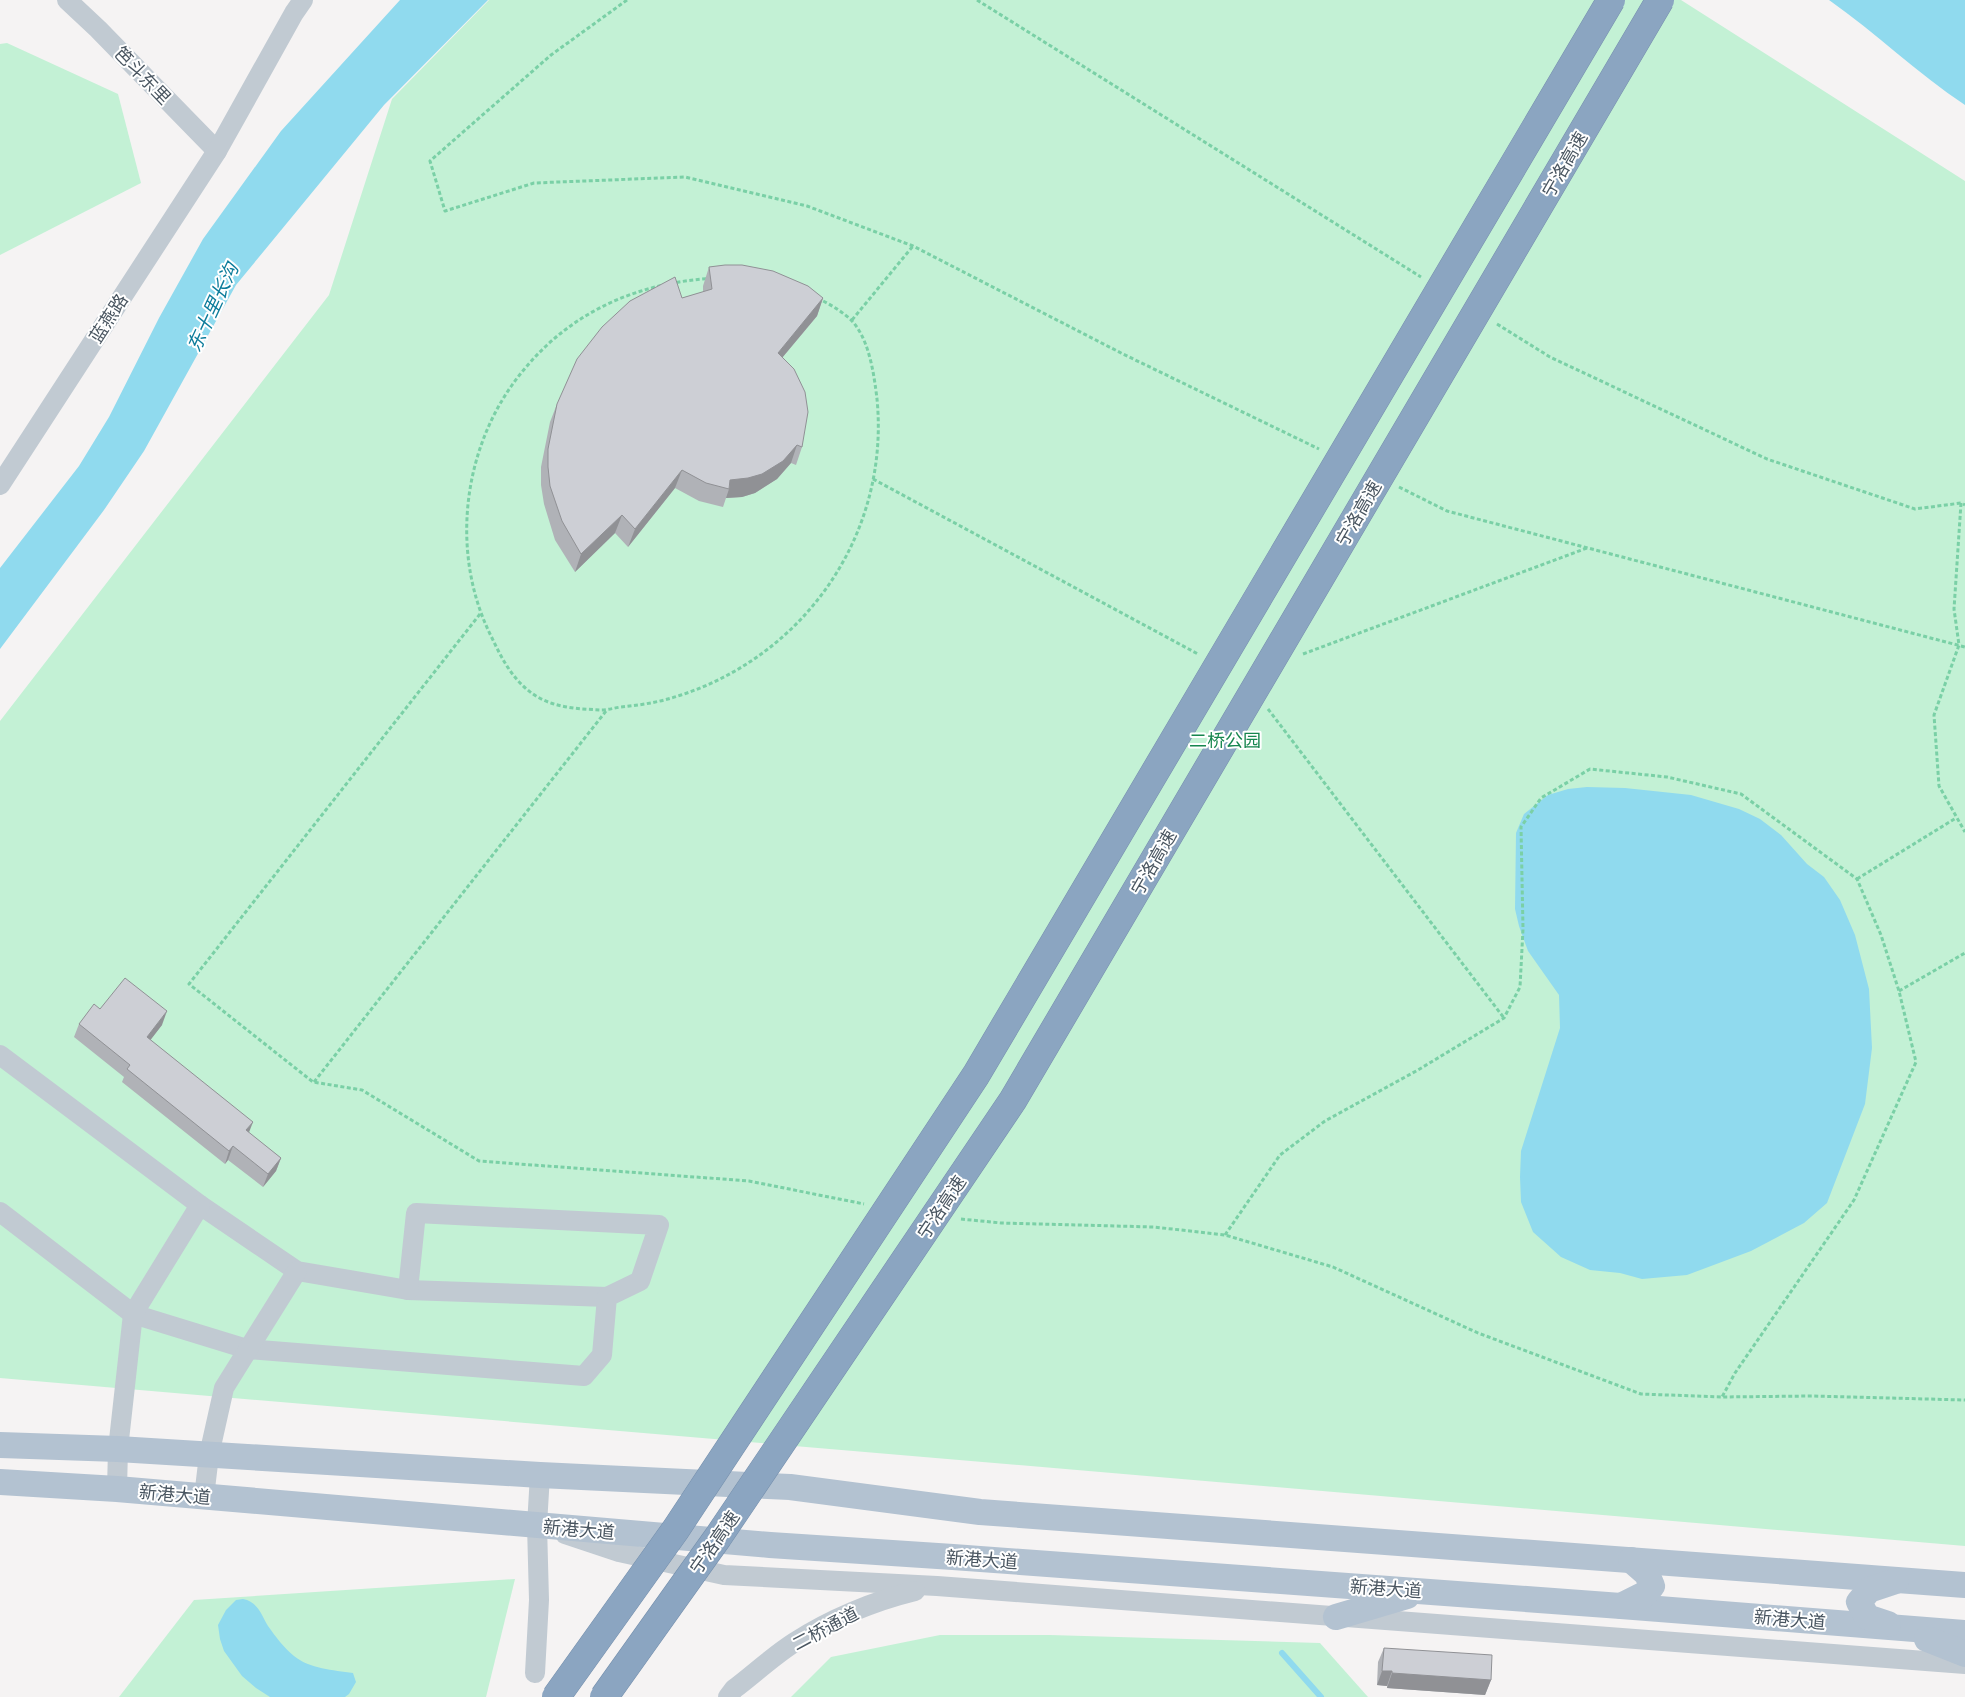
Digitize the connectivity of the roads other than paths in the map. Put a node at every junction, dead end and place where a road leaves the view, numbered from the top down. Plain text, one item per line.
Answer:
1 (67, 0) edge
2 (303, 0) edge
3 (1611, 0) edge
4 (1660, 0) edge
5 (217, 151) junction
6 (0, 485) edge
7 (0, 1055) edge
8 (200, 1206) junction
9 (0, 1212) edge
10 (297, 1271) junction
11 (408, 1290) junction
12 (608, 1297) junction
13 (133, 1314) junction
14 (247, 1348) junction
15 (0, 1445) edge
16 (118, 1449) junction
17 (209, 1455) junction
18 (540, 1475) junction
19 (0, 1482) edge
20 (117, 1489) junction
21 (204, 1497) junction
22 (537, 1525) junction
23 (1631, 1560) junction
24 (1899, 1580) junction
25 (1965, 1585) edge
26 (937, 1586) junction
27 (1424, 1591) junction
28 (1621, 1606) junction
29 (1336, 1617) junction
30 (1898, 1628) junction
31 (1965, 1634) edge
32 (1965, 1654) edge
33 (1965, 1664) edge
34 (536, 1673) dead end
35 (556, 1697) edge
36 (604, 1697) edge
37 (728, 1697) edge

1 - 5 street, 笆斗东里
2 - 5 street, 蓝燕路
3 - 35 highway, bridge
4 - 36 highway, 宁洛高速, bridge
5 - 6 street, 蓝燕路
7 - 8 street
8 - 10 street
8 - 13 street
9 - 13 street
10 - 11 street
10 - 14 street
11 - 12 street
11 - 12 street
12 - 14 street
13 - 14 street
13 - 16 street
14 - 17 street
15 - 16 main road
16 - 17 main road
16 - 20 street
17 - 18 main road
17 - 21 street
18 - 22 street
18 - 23 main road
19 - 20 main road, 新港大道
20 - 21 main road, 新港大道
21 - 22 main road, 新港大道
22 - 26 street
22 - 27 main road, 新港大道
22 - 34 street
23 - 24 main road
23 - 28 main road
24 - 25 main road
24 - 30 main road
26 - 29 street
26 - 37 street, 二桥通道
27 - 28 main road, 新港大道
27 - 29 main road
28 - 30 main road, 新港大道
29 - 33 street
30 - 31 main road, 新港大道
30 - 32 main road

